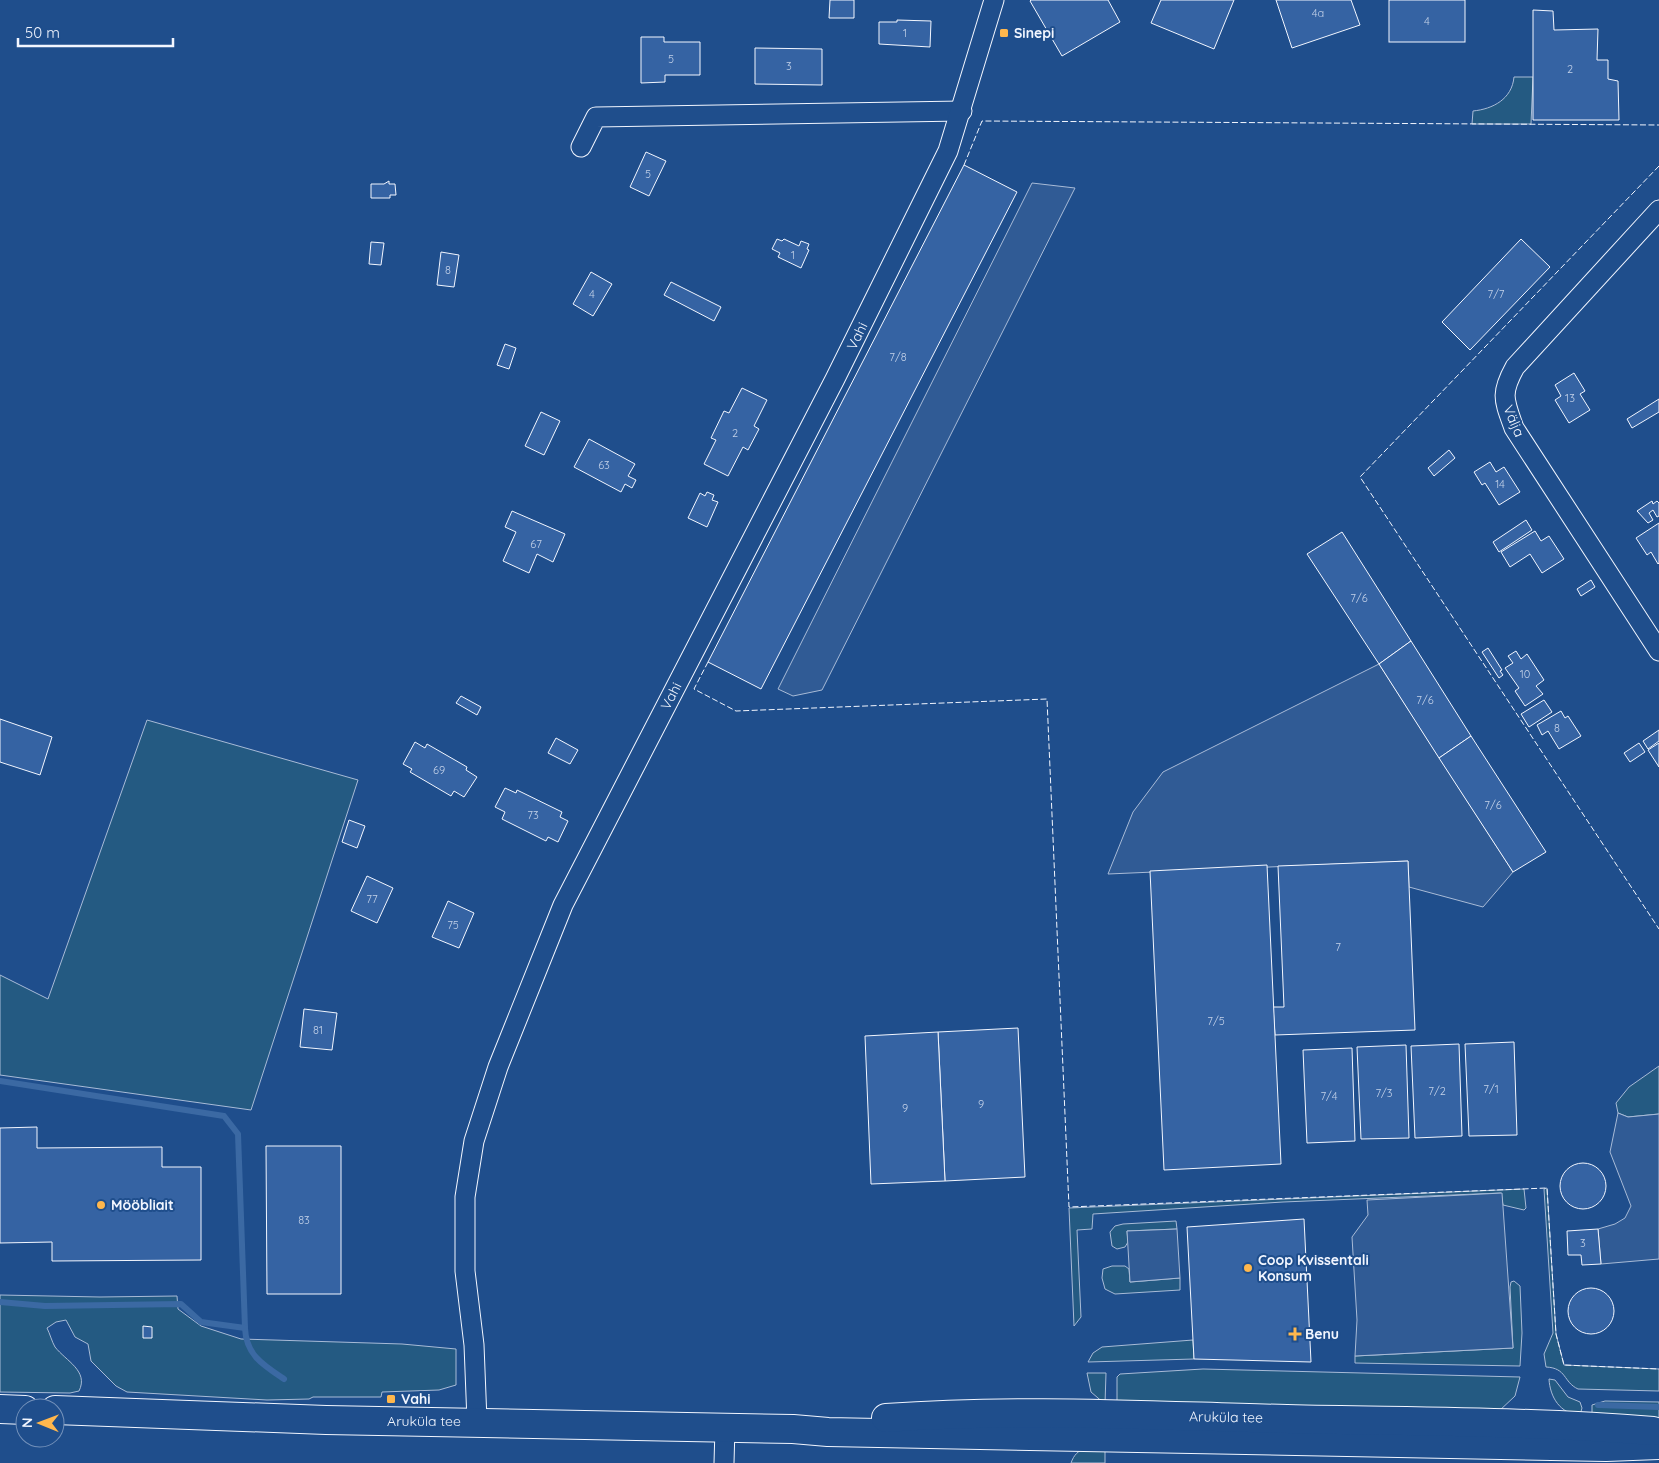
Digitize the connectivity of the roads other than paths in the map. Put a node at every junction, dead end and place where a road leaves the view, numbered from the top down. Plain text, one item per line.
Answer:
1 (994, 0) edge
2 (962, 111) junction
3 (581, 147) dead end
4 (1659, 210) edge
5 (1659, 650) edge
6 (0, 1409) edge
7 (15, 1410) edge
8 (65, 1410) edge
9 (477, 1421) junction
10 (726, 1428) junction
11 (793, 1428) junction
12 (1659, 1431) edge
13 (1659, 1445) edge
14 (724, 1463) edge

1 - 2 street, Vahi
2 - 3 street
2 - 9 street, Vahi
4 - 5 street, Välja
6 - 7 highway
8 - 9 highway, Aruküla tee
9 - 10 highway, Aruküla tee
10 - 11 highway, Aruküla tee
10 - 14 street
11 - 12 highway, Aruküla tee
11 - 13 highway, Aruküla tee

